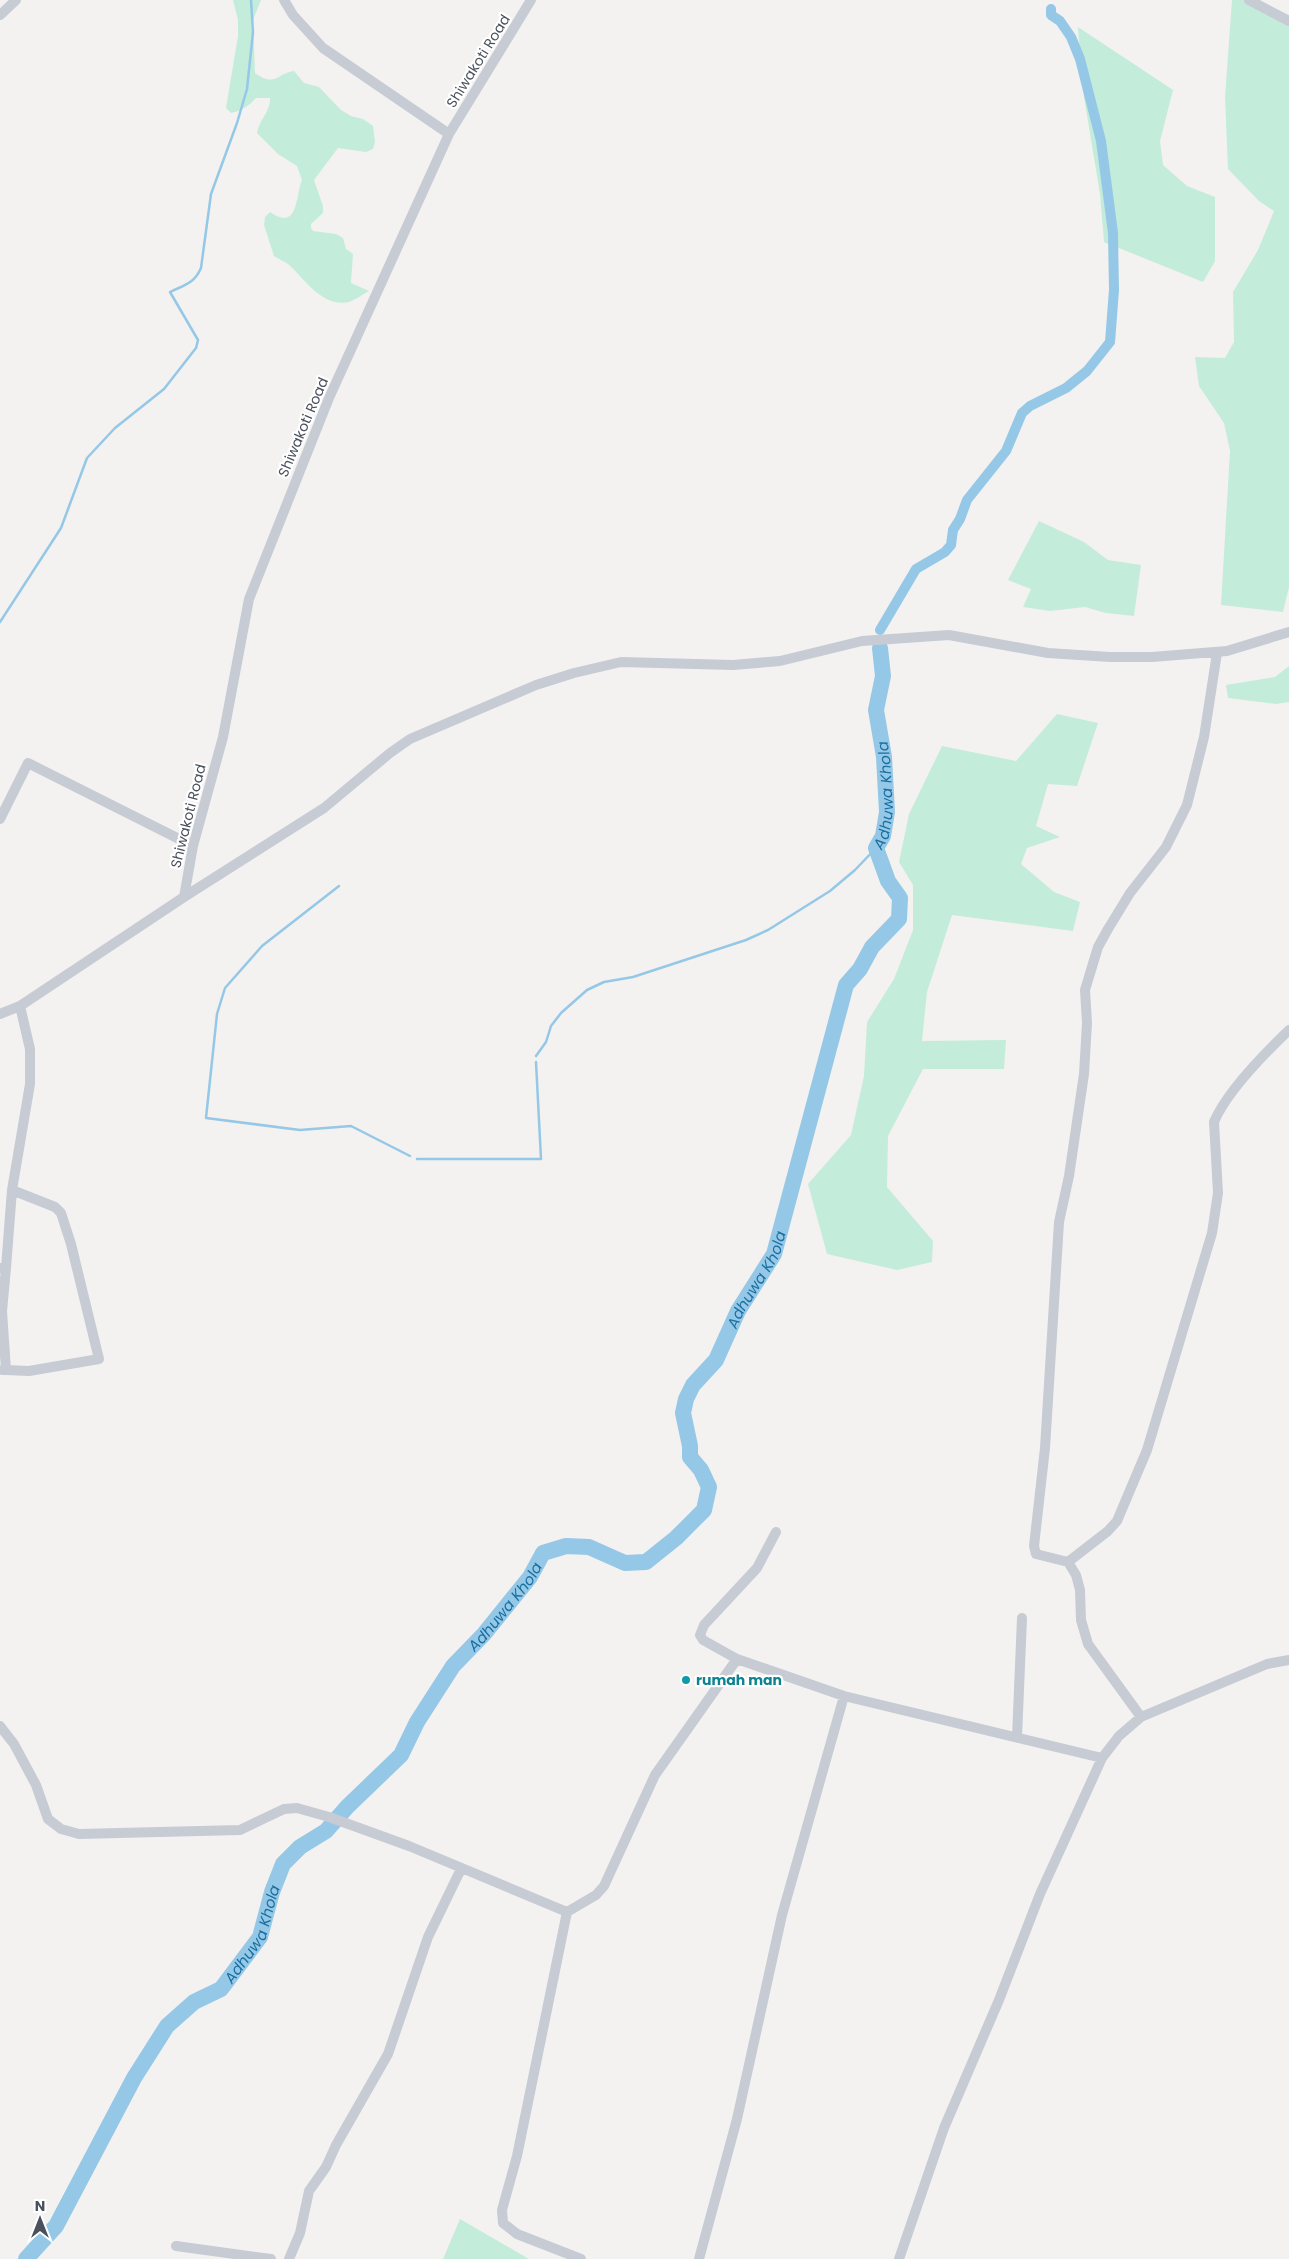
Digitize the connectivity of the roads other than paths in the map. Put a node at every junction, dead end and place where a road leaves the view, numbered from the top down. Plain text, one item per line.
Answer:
1 (16, 0) edge
2 (284, 0) edge
3 (531, 0) edge
4 (1249, 0) edge
5 (0, 15) edge
6 (1289, 21) edge
7 (449, 134) junction
8 (1289, 632) edge
9 (1217, 653) junction
10 (0, 820) edge
11 (193, 846) junction
12 (184, 897) junction
13 (20, 1006) junction
14 (0, 1014) edge
15 (1289, 1030) edge
16 (12, 1190) junction
17 (3, 1268) edge
18 (3, 1370) edge
19 (776, 1532) dead end
20 (1068, 1562) junction
21 (1022, 1618) dead end
22 (737, 1658) junction
23 (1289, 1660) edge
24 (844, 1696) junction
25 (1141, 1717) junction
26 (0, 1726) edge
27 (1016, 1737) junction
28 (1102, 1758) junction
29 (461, 1869) junction
30 (567, 1912) junction
31 (176, 2246) dead end
32 (272, 2259) edge
33 (289, 2259) edge
34 (580, 2259) edge
35 (699, 2259) edge
36 (899, 2259) edge

1 - 5 street
2 - 7 street
3 - 7 street, Shiwakoti Road
4 - 6 street
7 - 11 street, Shiwakoti Road
8 - 9 street
9 - 12 street
9 - 20 street
10 - 11 street
11 - 12 street, Shiwakoti Road
12 - 13 street
13 - 14 street
13 - 16 street
15 - 20 street
16 - 17 street
16 - 18 street
17 - 18 street
19 - 22 street
20 - 25 street
21 - 27 street
22 - 24 street
22 - 30 street
23 - 25 street
24 - 27 street
24 - 35 street
25 - 28 street
26 - 29 street
27 - 28 street
28 - 36 street
29 - 30 street
29 - 33 street
30 - 34 street
31 - 32 street

